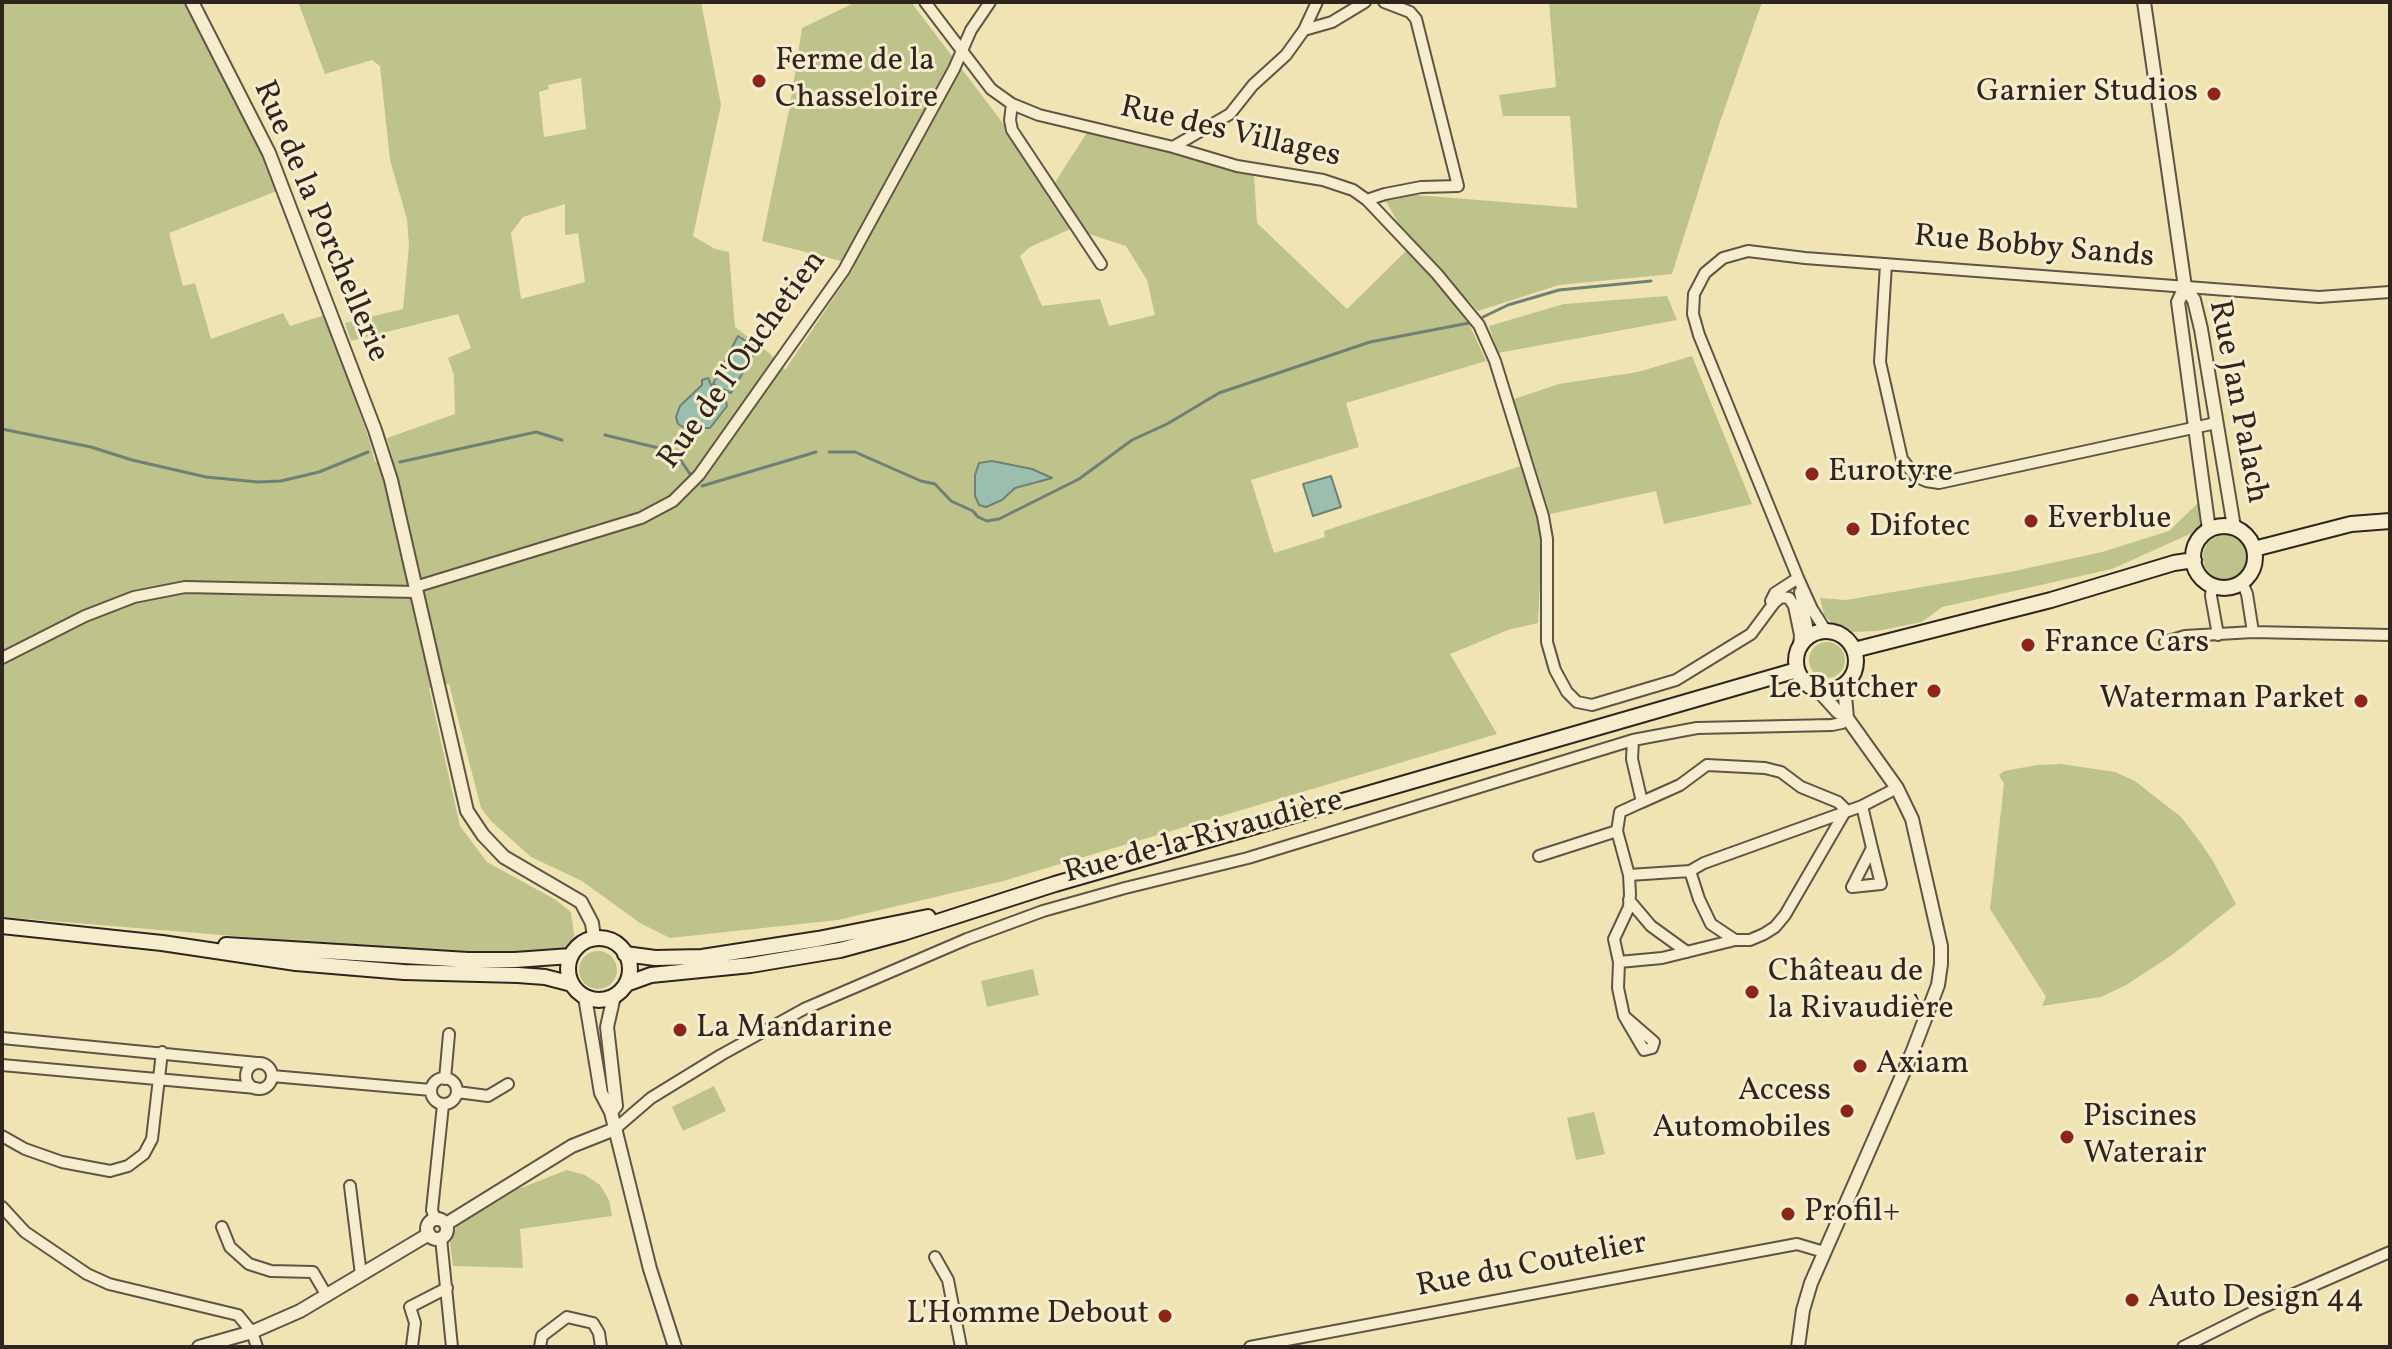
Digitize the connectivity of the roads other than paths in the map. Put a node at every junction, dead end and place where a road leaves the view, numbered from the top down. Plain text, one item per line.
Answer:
1 (192, 2) edge
2 (925, 2) edge
3 (990, 2) edge
4 (1317, 2) edge
5 (1365, 2) edge
6 (1384, 2) edge
7 (2144, 2) edge
8 (1304, 30) junction
9 (962, 52) junction
10 (1012, 104) junction
11 (1173, 147) junction
12 (1367, 200) junction
13 (1101, 264) dead end
14 (1886, 264) junction
15 (2185, 287) junction
16 (2390, 292) edge
17 (2216, 423) junction
18 (2195, 426) junction
19 (2390, 521) edge
20 (2234, 527) junction
21 (2209, 530) junction
22 (2254, 549) junction
23 (2194, 560) junction
24 (1798, 578) junction
25 (2242, 582) junction
26 (2212, 585) junction
27 (415, 590) junction
28 (1766, 614) junction
29 (1826, 631) junction
30 (2253, 632) junction
31 (2218, 635) junction
32 (2390, 635) edge
33 (1804, 642) junction
34 (2165, 642) dead end
35 (1854, 650) junction
36 (2, 658) edge
37 (1797, 670) junction
38 (1844, 685) junction
39 (1819, 691) junction
40 (1847, 718) junction
41 (1633, 740) junction
42 (1897, 788) junction
43 (1642, 802) junction
44 (1862, 806) junction
45 (1846, 810) junction
46 (1617, 831) junction
47 (1872, 848) dead end
48 (1539, 856) dead end
49 (1690, 871) junction
50 (1629, 875) junction
51 (1010, 898) junction
52 (1629, 900) junction
53 (4, 926) edge
54 (594, 938) junction
55 (1735, 940) junction
56 (162, 943) junction
57 (1687, 952) junction
58 (625, 954) junction
59 (571, 956) junction
60 (1619, 962) junction
61 (572, 984) junction
62 (626, 984) junction
63 (614, 996) junction
64 (585, 997) junction
65 (1624, 1016) dead end
66 (449, 1034) dead end
67 (2, 1038) edge
68 (162, 1052) junction
69 (257, 1063) junction
70 (2, 1065) edge
71 (272, 1076) junction
72 (445, 1079) junction
73 (159, 1080) junction
74 (508, 1084) dead end
75 (256, 1088) junction
76 (431, 1090) junction
77 (457, 1092) junction
78 (443, 1105) junction
79 (611, 1112) junction
80 (615, 1129) junction
81 (2, 1136) edge
82 (350, 1186) dead end
83 (2, 1207) edge
84 (441, 1221) junction
85 (222, 1227) dead end
86 (435, 1236) junction
87 (1824, 1252) junction
88 (2390, 1252) edge
89 (935, 1257) dead end
90 (361, 1275) junction
91 (447, 1288) junction
92 (327, 1296) junction
93 (252, 1332) junction
94 (412, 1346) edge
95 (199, 1347) edge
96 (257, 1347) edge
97 (452, 1347) edge
98 (540, 1347) edge
99 (601, 1347) edge
100 (675, 1347) edge
101 (961, 1347) edge
102 (1250, 1347) edge
103 (1798, 1347) edge
104 (2183, 1347) edge

1 - 27 street, Rue de la Porchellerie
2 - 9 street, Rue des Villages
3 - 9 street, Rue de l'Ouchetien
4 - 8 street
5 - 8 street
6 - 12 street
7 - 15 street, Rue Jan Palach
8 - 11 street
9 - 10 street, Rue des Villages
9 - 27 street, Rue de l'Ouchetien
10 - 11 street, Rue des Villages
10 - 13 street
11 - 12 street, Rue des Villages
12 - 28 street, Rue des Villages
14 - 15 street, Rue Bobby Sands
14 - 18 street
14 - 24 street, Rue Bobby Sands
15 - 16 street, Rue Bobby Sands
15 - 17 street, Rue Jan Palach
15 - 18 street, Rue Jan Palach
17 - 18 street
17 - 20 street, Rue Jan Palach
18 - 21 street, Rue Jan Palach
19 - 22 main road
20 - 21 main road
20 - 22 main road
21 - 23 main road
22 - 25 main road
23 - 26 main road
23 - 35 main road
24 - 28 street, Rue des Villages
24 - 29 street
24 - 33 street
25 - 26 main road
25 - 30 street
26 - 31 street
27 - 36 street, Rue de l'Ouchetien
27 - 54 street, Rue de la Porchellerie
28 - 33 street
29 - 33 main road
29 - 35 main road
30 - 31 street
30 - 32 street
31 - 34 street
33 - 37 main road
35 - 38 main road
37 - 39 main road
37 - 51 main road
38 - 39 main road
38 - 40 street
39 - 40 street
40 - 41 street, Rue de la Rivaudière
40 - 42 street
41 - 43 street
41 - 80 street, Rue de la Rivaudière
42 - 44 street
42 - 87 street
43 - 45 street
43 - 46 street
44 - 45 street
44 - 47 street
45 - 49 street
45 - 55 street
46 - 48 street
46 - 50 street
49 - 50 street
49 - 55 street
50 - 52 street
51 - 58 main road
51 - 62 main road
52 - 57 street
52 - 60 street
53 - 56 main road
54 - 58 main road
54 - 59 main road
55 - 57 street
56 - 59 main road
56 - 61 main road
57 - 60 street
58 - 62 main road
59 - 61 main road
60 - 65 street
61 - 64 main road
62 - 63 main road
63 - 64 main road
63 - 79 street
64 - 79 street
66 - 72 street
67 - 68 street
68 - 69 street
68 - 73 street
69 - 71 street
69 - 75 street
70 - 73 street
71 - 75 street
71 - 76 street
72 - 76 street
72 - 77 street
73 - 75 street
73 - 81 street
74 - 77 street
76 - 78 street
77 - 78 street
78 - 84 street
79 - 80 street
80 - 84 street
80 - 100 street
82 - 90 street
83 - 93 street
84 - 86 street
85 - 92 street
86 - 90 street
86 - 91 street
87 - 102 street, Rue du Coutelier
87 - 103 street
88 - 104 street
89 - 101 street
90 - 92 street
91 - 94 street
91 - 97 street
92 - 93 street
93 - 95 street
93 - 96 street
98 - 99 street

